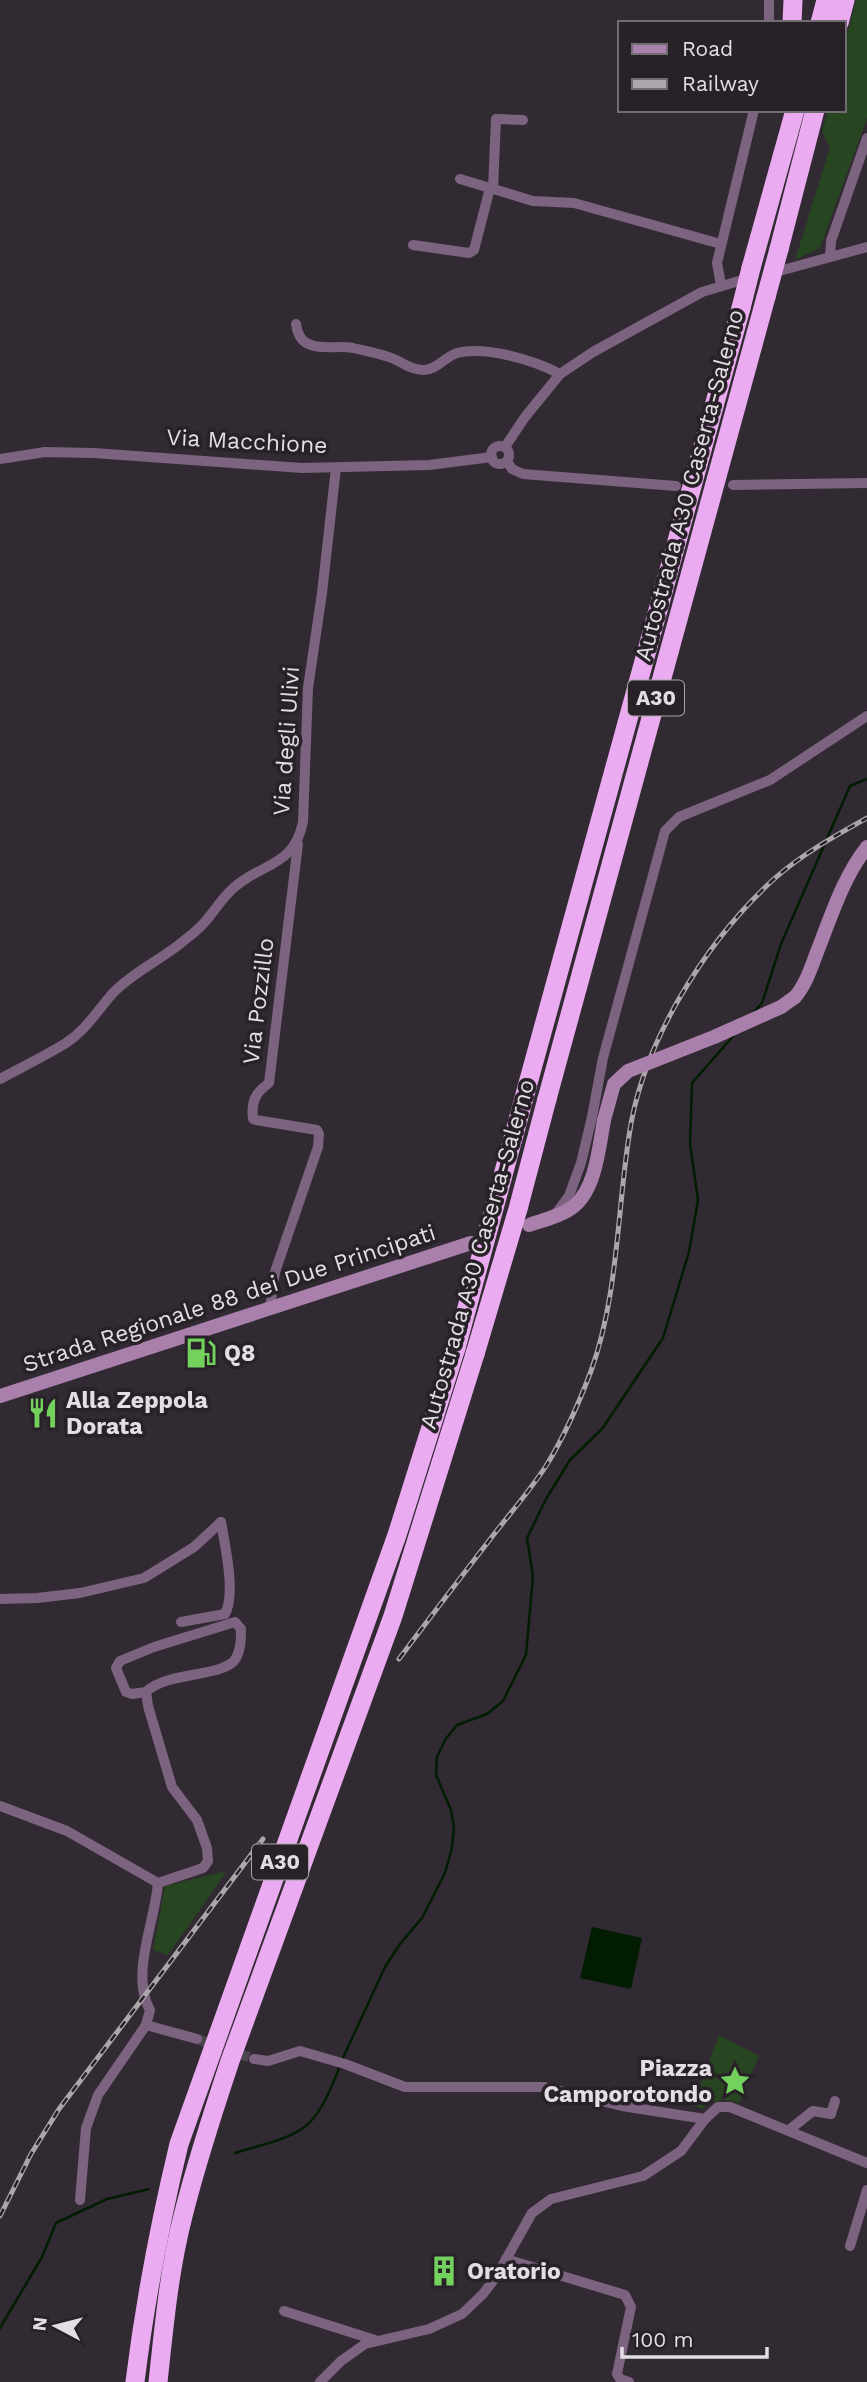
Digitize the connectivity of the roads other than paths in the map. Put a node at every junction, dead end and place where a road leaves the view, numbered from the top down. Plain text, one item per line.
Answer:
1 (769, 0) edge
2 (793, 0) edge
3 (826, 0) edge
4 (845, 0) edge
5 (769, 21) edge
6 (792, 21) edge
7 (821, 21) edge
8 (840, 21) edge
9 (754, 112) edge
10 (784, 112) edge
11 (794, 112) edge
12 (813, 119) edge
13 (523, 120) dead end
14 (867, 138) edge
15 (460, 179) dead end
16 (492, 189) junction
17 (721, 244) junction
18 (413, 245) dead end
19 (867, 247) edge
20 (830, 257) junction
21 (751, 268) junction
22 (721, 285) junction
23 (296, 324) dead end
24 (560, 374) junction
25 (505, 447) junction
26 (492, 457) junction
27 (0, 459) edge
28 (507, 461) junction
29 (336, 468) junction
30 (867, 483) edge
31 (733, 485) dead end
32 (676, 486) dead end
33 (867, 716) edge
34 (298, 841) junction
35 (867, 847) edge
36 (0, 1079) edge
37 (554, 1216) junction
38 (529, 1225) dead end
39 (471, 1243) dead end
40 (270, 1308) junction
41 (0, 1396) edge
42 (0, 1599) edge
43 (181, 1622) dead end
44 (146, 1692) junction
45 (0, 1806) edge
46 (158, 1883) junction
47 (146, 2025) junction
48 (197, 2039) tunnel mouth
49 (254, 2059) tunnel mouth
50 (835, 2101) dead end
51 (705, 2119) junction
52 (789, 2130) junction
53 (867, 2163) edge
54 (867, 2190) edge
55 (80, 2200) dead end
56 (864, 2211) edge
57 (850, 2246) dead end
58 (506, 2259) junction
59 (284, 2311) dead end
60 (378, 2341) junction
61 (135, 2382) edge
62 (158, 2382) edge
63 (320, 2382) edge
64 (629, 2382) edge

1 - 5 street
2 - 6 highway
3 - 7 highway
4 - 8 highway
9 - 17 street
10 - 21 highway
11 - 21 highway, A30
12 - 62 highway, Autostrada A30 Caserta-Salerno / A30, bridge
13 - 16 street
14 - 20 street
15 - 16 street
16 - 17 street
16 - 18 street
17 - 22 street
19 - 20 street
20 - 22 street
21 - 61 highway, Autostrada A30 Caserta-Salerno / A30, bridge
22 - 24 street
23 - 24 street
24 - 25 street
25 - 26 street
25 - 28 street
26 - 28 street
26 - 29 street, Via Macchione
27 - 29 street, Via Macchione
28 - 32 street
29 - 34 street, Via degli Ulivi
30 - 31 street
33 - 37 street
34 - 36 street, Via degli Ulivi
34 - 40 street, Via Pozzillo
35 - 37 main road, bridge
37 - 38 main road
39 - 40 main road, Strada Regionale 88 dei Due Principati
40 - 41 main road, Strada Regionale 88 dei Due Principati
42 - 43 street
44 - 44 street
44 - 46 street
45 - 46 street
46 - 47 street
47 - 48 street
47 - 55 street
49 - 51 street
50 - 52 street
51 - 52 street
51 - 58 street
52 - 53 street
54 - 56 street
56 - 57 street
58 - 60 street
58 - 64 street
59 - 60 street
60 - 63 street

